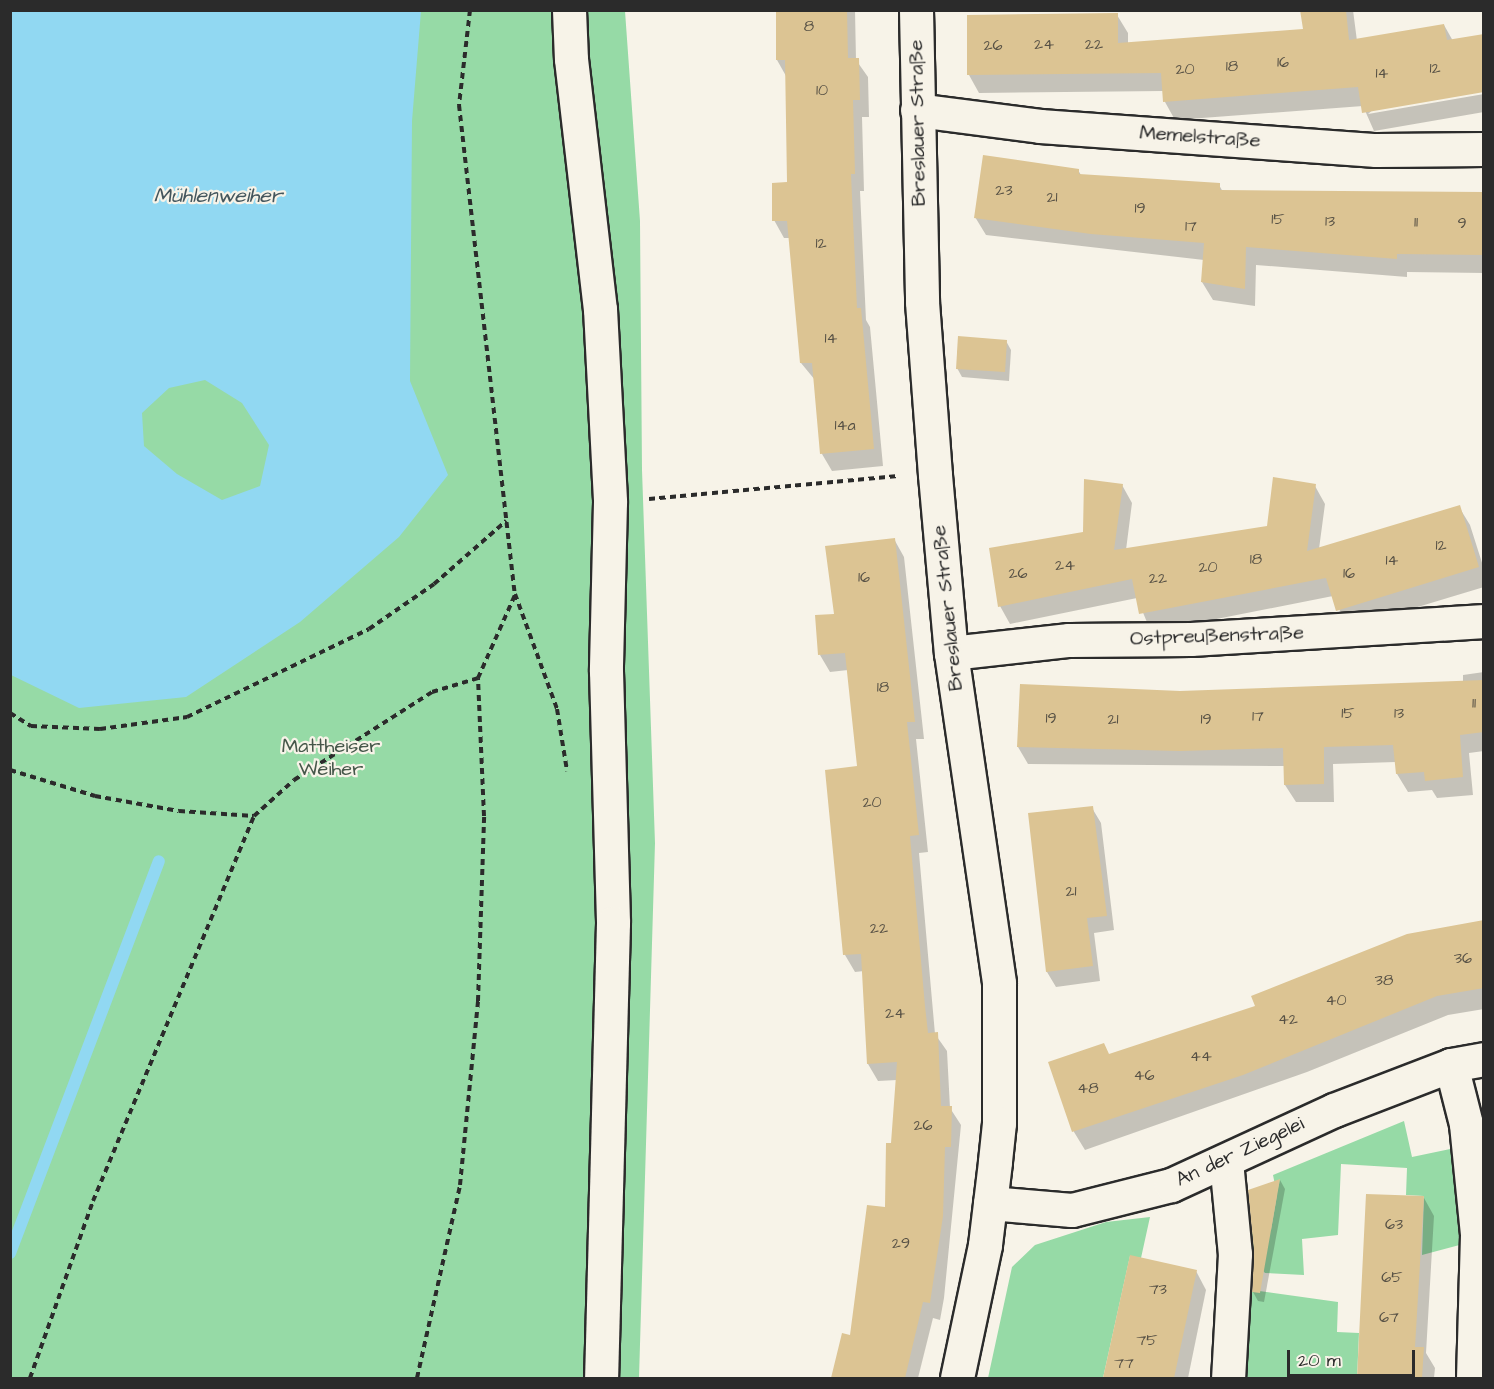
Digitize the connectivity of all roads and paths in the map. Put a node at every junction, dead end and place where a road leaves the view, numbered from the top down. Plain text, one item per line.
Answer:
1 (470, 10) edge
2 (569, 10) edge
3 (916, 10) edge
4 (917, 110) junction
5 (1484, 149) edge
6 (935, 475) junction
7 (610, 502) junction
8 (506, 520) junction
9 (515, 594) junction
10 (1484, 621) edge
11 (951, 653) junction
12 (478, 678) junction
13 (10, 713) edge
14 (10, 770) edge
15 (568, 777) dead end
16 (254, 816) junction
17 (1484, 1059) edge
18 (1451, 1065) junction
19 (1226, 1161) junction
20 (990, 1203) junction
21 (31, 1378) edge
22 (417, 1378) edge
23 (601, 1378) edge
24 (957, 1378) edge
25 (1228, 1378) edge
26 (1473, 1378) edge

1 - 8 path
2 - 7 street
3 - 4 street, Breslauer Straße
4 - 5 street, Memelstraße
4 - 6 street, Breslauer Straße
6 - 7 path
6 - 11 street, Breslauer Straße
7 - 23 street
8 - 9 path
8 - 13 path
9 - 12 path
9 - 15 path
10 - 11 street, Ostpreußenstraße
11 - 20 street, Breslauer Straße
12 - 16 path
12 - 22 path
14 - 16 path
16 - 21 path
17 - 18 street, An der Ziegelei
18 - 19 street, An der Ziegelei
18 - 26 street
19 - 20 street, An der Ziegelei
19 - 25 street
20 - 24 street, Breslauer Straße

